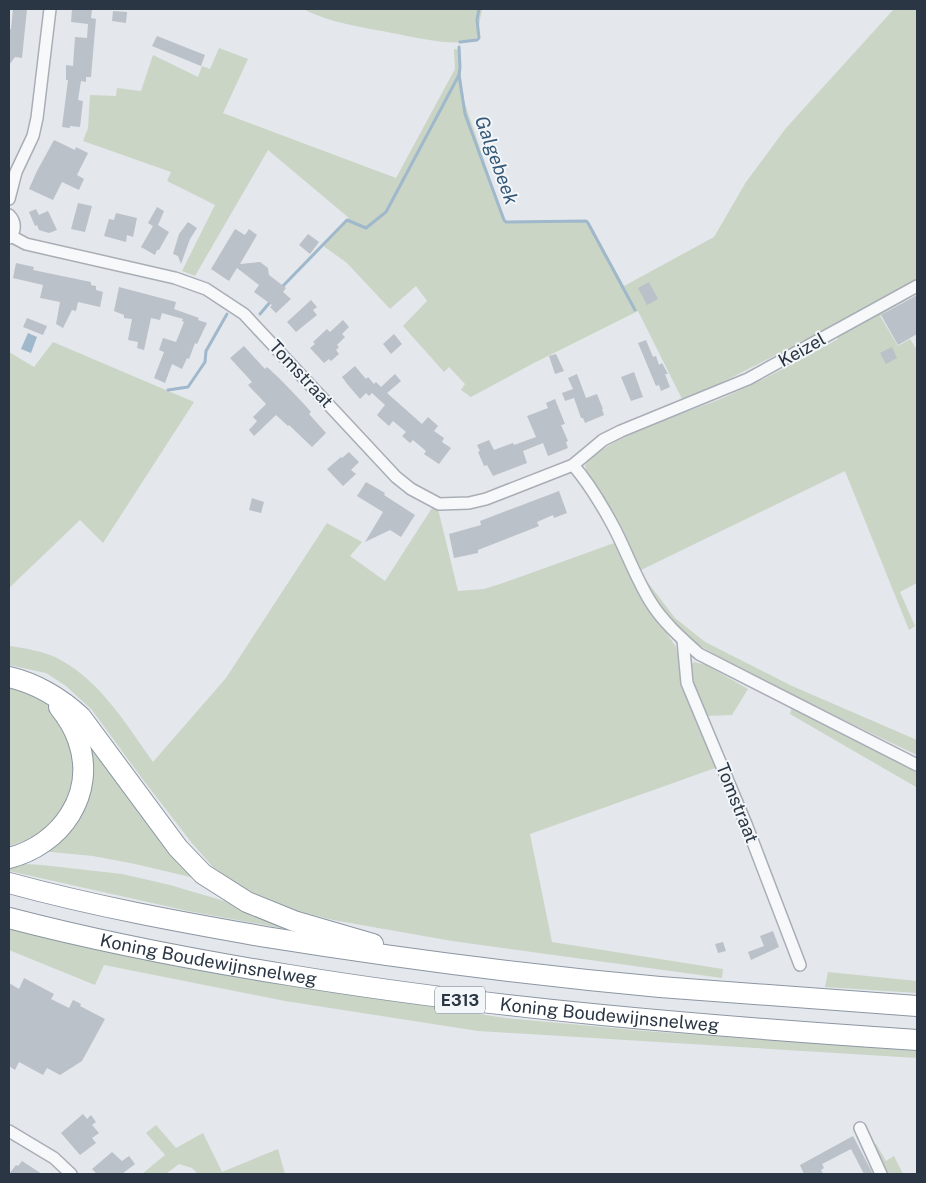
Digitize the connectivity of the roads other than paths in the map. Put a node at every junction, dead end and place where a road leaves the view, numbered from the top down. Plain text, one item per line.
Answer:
1 (50, 9) edge
2 (9, 199) edge
3 (9, 215) edge
4 (10, 237) edge
5 (917, 286) edge
6 (682, 406) joint
7 (573, 465) junction
8 (683, 640) junction
9 (9, 677) edge
10 (51, 695) junction
11 (917, 765) edge
12 (9, 858) edge
13 (9, 883) edge
14 (9, 918) edge
15 (432, 962) junction
16 (800, 965) dead end
17 (917, 1006) edge
18 (917, 1040) edge
19 (860, 1128) dead end
20 (9, 1131) edge
21 (71, 1174) edge
22 (881, 1174) edge

1 - 2 street
3 - 4 street
4 - 7 street, Tomstraat
5 - 6 street, Keizel
6 - 7 street, Tomstraat
7 - 8 street
8 - 11 street
8 - 16 street, Tomstraat
9 - 10 highway
10 - 12 highway
10 - 15 highway
13 - 15 highway, Koning Boudewijnsnelweg / E313
14 - 18 highway, Koning Boudewijnsnelweg / E313
15 - 17 highway, Koning Boudewijnsnelweg / E313
19 - 22 street
20 - 21 street

